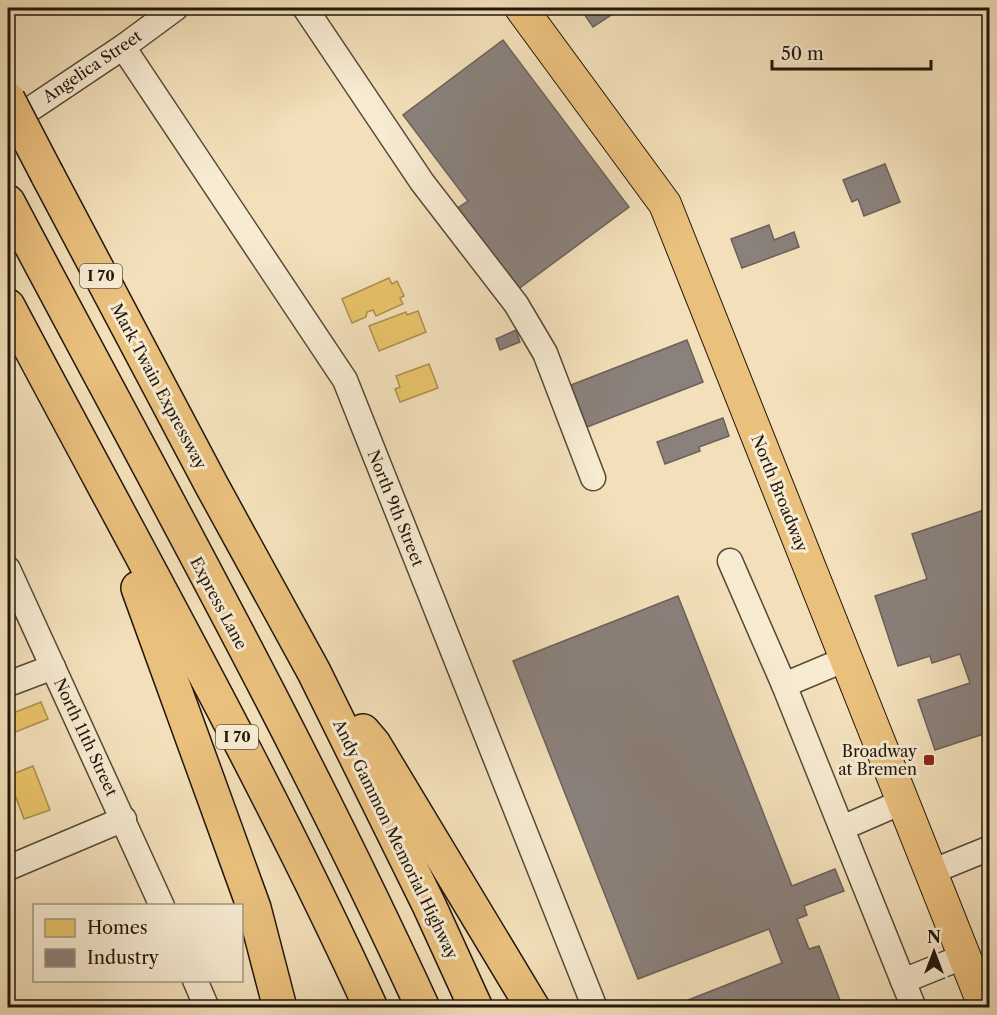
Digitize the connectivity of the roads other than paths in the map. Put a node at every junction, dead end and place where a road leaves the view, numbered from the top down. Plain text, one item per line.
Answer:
1 (176, 8) edge
2 (305, 8) edge
3 (521, 8) edge
4 (123, 47) junction
5 (8, 99) edge
6 (8, 124) edge
7 (8, 202) edge
8 (8, 306) edge
9 (94, 471) junction
10 (593, 478) dead end
11 (730, 561) dead end
12 (8, 569) edge
13 (846, 659) junction
14 (53, 667) junction
15 (314, 672) junction
16 (8, 684) edge
17 (784, 685) junction
18 (902, 802) junction
19 (124, 819) junction
20 (842, 828) junction
21 (990, 848) edge
22 (8, 868) edge
23 (931, 872) junction
24 (161, 904) edge
25 (964, 957) junction
26 (903, 981) junction
27 (195, 982) edge
28 (207, 1008) edge
29 (280, 1008) edge
30 (371, 1008) edge
31 (423, 1008) edge
32 (476, 1008) edge
33 (533, 1008) edge
34 (594, 1008) edge
35 (914, 1008) edge
36 (985, 1008) edge

1 - 4 street, Angelica Street
2 - 10 street
3 - 13 main road, North Broadway
4 - 6 street, Angelica Street
4 - 34 street, North 9th Street
5 - 15 highway, Mark Twain Expressway / I 70, bridge
7 - 31 highway, Express Lane
8 - 9 highway, I 70
9 - 29 highway
9 - 30 highway, I 70
11 - 17 street
12 - 14 street, North 11th Street
13 - 17 street
13 - 18 main road, North Broadway
14 - 16 street
14 - 19 street, North 11th Street
15 - 32 highway, Andy Gammon Memorial Highway / I 70
15 - 33 highway
17 - 20 street
18 - 20 street
18 - 23 main road, North Broadway
19 - 22 street
19 - 24 street, North 11th Street
20 - 26 street
21 - 23 street
23 - 25 main road, North Broadway
25 - 26 street
25 - 36 main road, North Broadway
26 - 35 street
27 - 28 street

